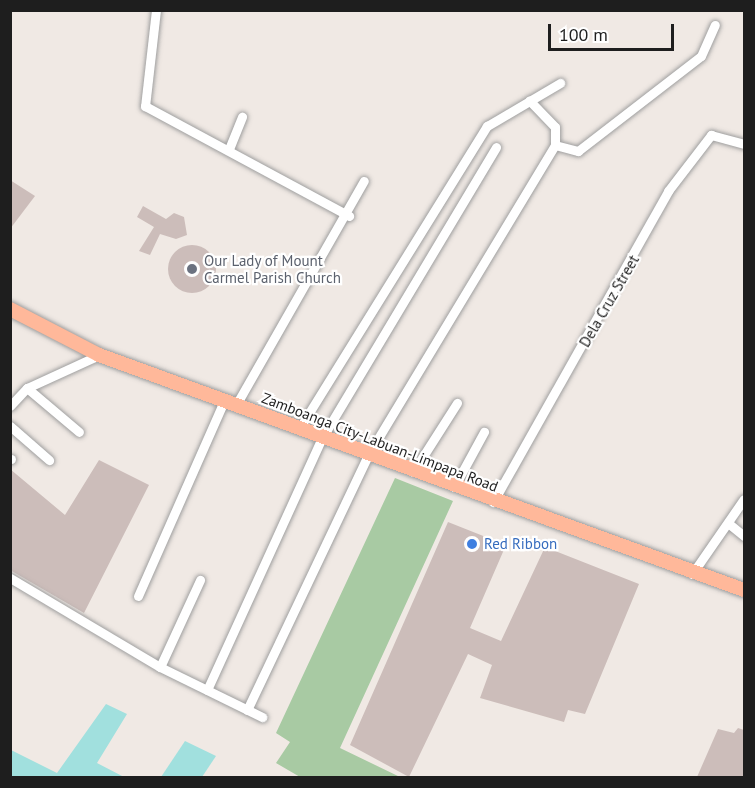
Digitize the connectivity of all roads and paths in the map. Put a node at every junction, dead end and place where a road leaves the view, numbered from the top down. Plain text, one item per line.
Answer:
1 (156, 10) edge
2 (715, 25) dead end
3 (560, 83) dead end
4 (529, 100) junction
5 (242, 116) dead end
6 (744, 144) edge
7 (555, 145) junction
8 (496, 147) dead end
9 (229, 149) junction
10 (364, 181) dead end
11 (349, 216) junction
12 (10, 309) edge
13 (99, 355) junction
14 (27, 388) junction
15 (230, 403) junction
16 (457, 403) dead end
17 (10, 406) edge
18 (10, 426) edge
19 (299, 429) junction
20 (79, 432) dead end
21 (484, 432) dead end
22 (322, 438) junction
23 (368, 455) junction
24 (49, 460) dead end
25 (413, 472) junction
26 (454, 487) junction
27 (744, 499) edge
28 (493, 502) junction
29 (728, 523) junction
30 (744, 536) edge
31 (692, 574) junction
32 (10, 578) edge
33 (200, 580) dead end
34 (744, 590) edge
35 (138, 596) dead end
36 (160, 667) junction
37 (207, 690) junction
38 (247, 710) junction
39 (262, 717) dead end

1 - 9 street
2 - 7 street
3 - 4 street
4 - 7 street
4 - 19 street
5 - 9 street
6 - 28 street, Dela Cruz Street
7 - 23 street
8 - 22 street
9 - 11 street
10 - 11 street
11 - 15 street
12 - 13 main road, Zamboanga City-Labuan-Limpapa Road
13 - 14 street
13 - 15 main road, Zamboanga City-Labuan-Limpapa Road
14 - 17 street
14 - 20 street
15 - 19 main road, Zamboanga City-Labuan-Limpapa Road
15 - 35 street
16 - 25 street
18 - 24 street
19 - 22 main road, Zamboanga City-Labuan-Limpapa Road
21 - 26 street
22 - 23 main road, Zamboanga City-Labuan-Limpapa Road
22 - 37 street
23 - 25 main road, Zamboanga City-Labuan-Limpapa Road
23 - 38 street
25 - 26 main road, Zamboanga City-Labuan-Limpapa Road
26 - 28 main road, Zamboanga City-Labuan-Limpapa Road
27 - 29 street
28 - 31 main road, Zamboanga City-Labuan-Limpapa Road
29 - 30 street
29 - 31 street
31 - 34 main road, Zamboanga City-Labuan-Limpapa Road
32 - 36 street
33 - 36 street
36 - 37 street
37 - 38 street
38 - 39 street

